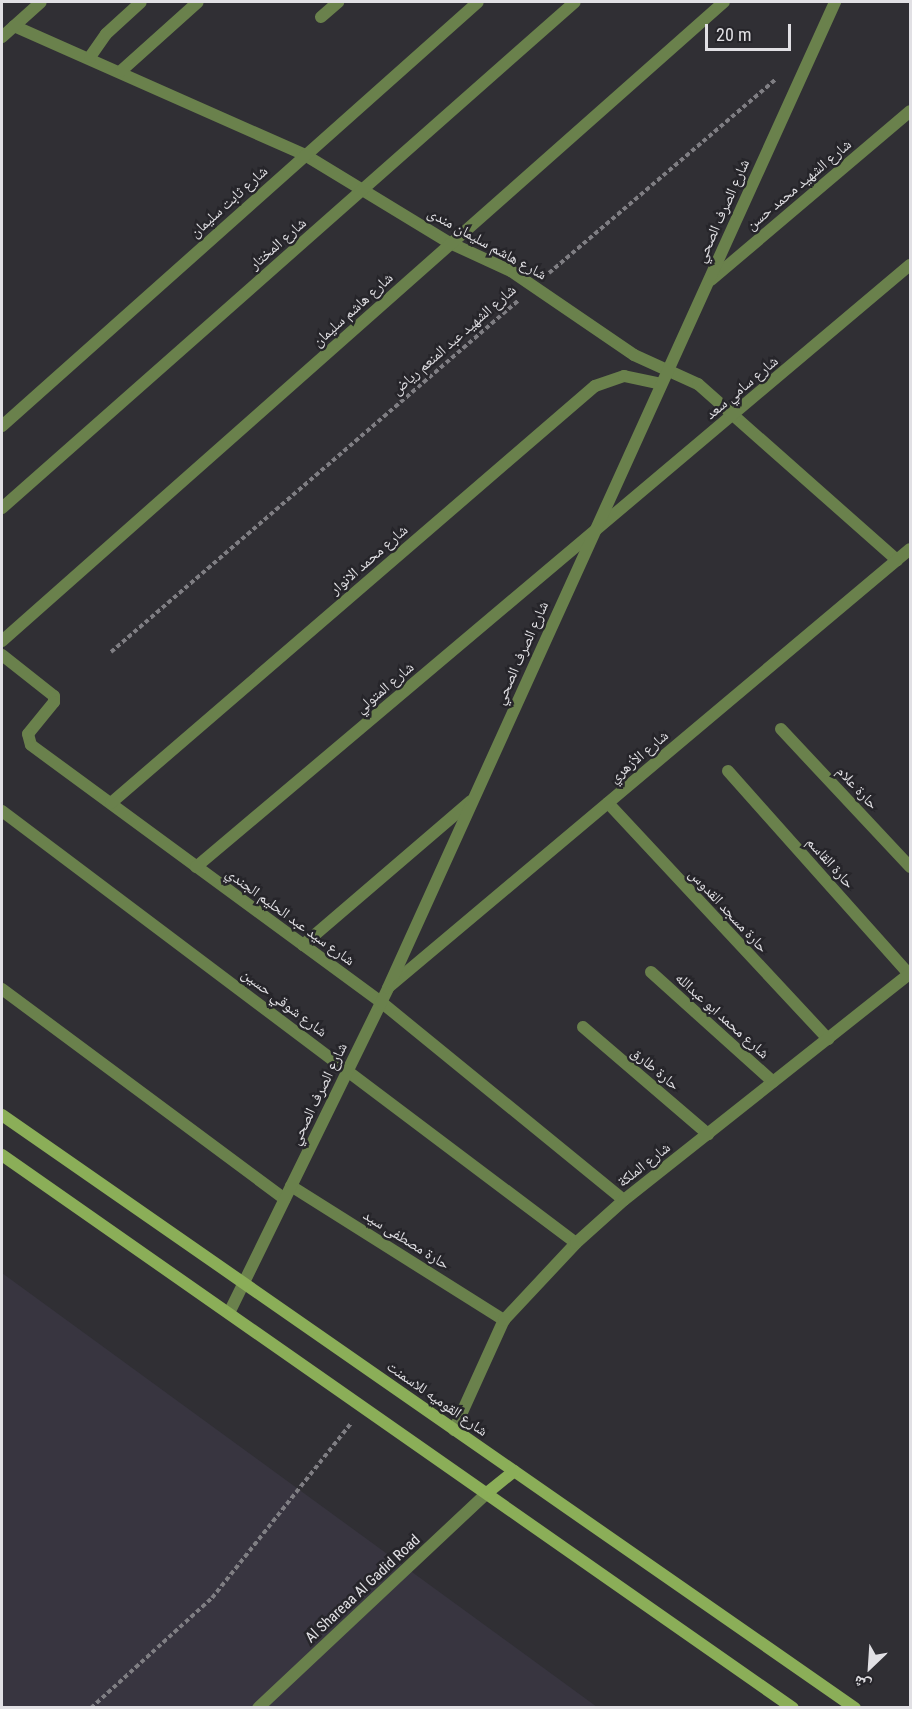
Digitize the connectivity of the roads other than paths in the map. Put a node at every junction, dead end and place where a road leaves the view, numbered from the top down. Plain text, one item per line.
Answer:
1 (41, 2) edge
2 (141, 2) edge
3 (198, 2) edge
4 (338, 2) edge
5 (478, 2) edge
6 (574, 2) edge
7 (724, 2) edge
8 (835, 2) edge
9 (321, 17) dead end
10 (14, 26) junction
11 (2, 37) edge
12 (90, 57) junction
13 (121, 71) junction
14 (910, 111) edge
15 (305, 155) junction
16 (363, 189) junction
17 (450, 243) junction
18 (910, 265) edge
19 (707, 282) junction
20 (668, 370) junction
21 (661, 384) junction
22 (735, 413) junction
23 (2, 426) edge
24 (2, 508) edge
25 (592, 533) junction
26 (910, 549) edge
27 (897, 560) junction
28 (2, 641) edge
29 (2, 655) edge
30 (781, 729) dead end
31 (728, 771) dead end
32 (474, 799) junction
33 (608, 803) junction
34 (111, 804) junction
35 (2, 812) edge
36 (196, 867) junction
37 (910, 867) edge
38 (303, 945) junction
39 (651, 972) dead end
40 (910, 974) edge
41 (388, 988) junction
42 (2, 989) edge
43 (381, 1002) junction
44 (583, 1027) dead end
45 (828, 1039) junction
46 (348, 1070) junction
47 (773, 1082) junction
48 (2, 1114) edge
49 (708, 1134) junction
50 (2, 1155) edge
51 (291, 1186) junction
52 (285, 1199) junction
53 (624, 1200) junction
54 (576, 1243) junction
55 (244, 1283) junction
56 (229, 1313) junction
57 (504, 1320) junction
58 (454, 1430) junction
59 (514, 1471) junction
60 (487, 1493) junction
61 (258, 1707) edge
62 (793, 1707) edge
63 (855, 1707) edge

1 - 10 street
2 - 12 street
3 - 13 street
4 - 9 street
5 - 15 street, شارع ثابت سليمان
6 - 16 street, شارع المختار
7 - 17 street, شارع هاشم سليمان
8 - 19 street, شارع الصرف الصحي
10 - 11 street
10 - 12 street, شارع هاشم سليمان مندى
12 - 13 street, شارع هاشم سليمان مندى
13 - 15 street, شارع هاشم سليمان مندى
14 - 19 street, شارع الشهيد محمد حسن
15 - 16 street, شارع هاشم سليمان مندى
15 - 23 street, شارع ثابت سليمان
16 - 17 street, شارع هاشم سليمان مندى
16 - 24 street, شارع المختار
17 - 20 street, شارع هاشم سليمان مندى
17 - 28 street, شارع هاشم سليمان
18 - 22 street, شارع سامي سعد
19 - 20 street, شارع الصرف الصحي
20 - 21 street, شارع الصرف الصحي
20 - 22 street, شارع هاشم سليمان مندى
21 - 25 street, شارع الصرف الصحي
21 - 34 street, شارع محمد الانوار
22 - 25 street, شارع سامي سعد
22 - 27 street, شارع هاشم سليمان مندى
25 - 32 street, شارع الصرف الصحي
25 - 36 street, شارع المتولي
26 - 27 street, شارع الأزهري
27 - 33 street, شارع الأزهري
29 - 34 street, شارع سيد عبد الحليم الجندي
30 - 37 street, حارة علام
31 - 40 street, حارة القاسم
32 - 38 street
32 - 41 street, شارع الصرف الصحي
33 - 41 street, شارع الأزهري
33 - 45 street, حارة مسجد القدوس
34 - 36 street, شارع سيد عبد الحليم الجندي
35 - 46 street, شارع شوقي حسين
36 - 38 street, شارع سيد عبد الحليم الجندي
38 - 43 street, شارع سيد عبد الحليم الجندي
39 - 47 street, شارع محمد ابو عبدالله
40 - 45 street, شارع الملكة
41 - 43 street, شارع الصرف الصحي
42 - 52 street
43 - 46 street, شارع الصرف الصحي
43 - 53 street, شارع سيد عبد الحليم الجندي
44 - 49 street, حارة طارق
45 - 47 street, شارع الملكة
46 - 51 street, شارع الصرف الصحي
46 - 54 street, شارع شوقي حسين
47 - 49 street, شارع الملكة
48 - 55 main road, شارع القوميه للاسمنت
49 - 53 street, شارع الملكة
50 - 56 main road
51 - 52 street, شارع الصرف الصحي
51 - 57 street, حارة مصطفى سيد
52 - 55 street, شارع الصرف الصحي
53 - 54 street, شارع الملكة
54 - 57 street, شارع الملكة
55 - 56 street, شارع الصرف الصحي
55 - 58 main road, شارع القوميه للاسمنت
56 - 60 main road
57 - 58 street, شارع الملكة
58 - 59 main road, شارع القوميه للاسمنت
59 - 60 main road
59 - 63 main road, شارع القوميه للاسمنت
60 - 61 street, Al Shareaa Al Gadid Road
60 - 62 main road

